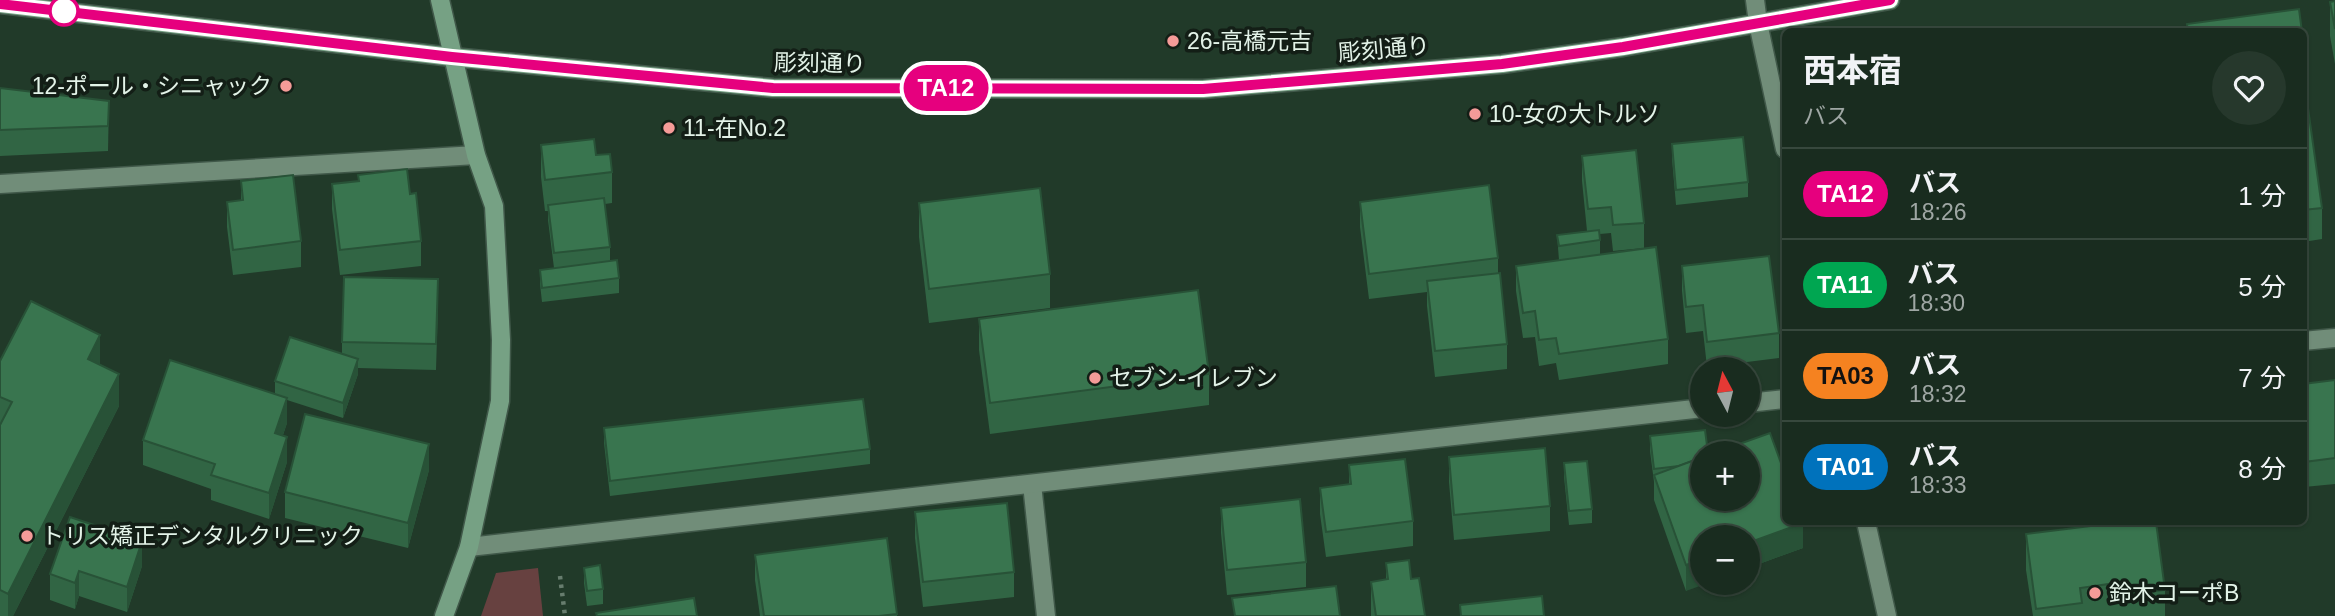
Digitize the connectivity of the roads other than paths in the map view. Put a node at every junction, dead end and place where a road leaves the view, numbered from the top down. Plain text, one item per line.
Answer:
1 (440, 0) edge
2 (1755, 0) edge
3 (1890, 0) edge
4 (0, 4) edge
5 (1758, 23) junction
6 (452, 57) junction
7 (1782, 135) edge
8 (476, 155) junction
9 (0, 184) edge
10 (2335, 338) edge
11 (2307, 341) edge
12 (1782, 399) edge
13 (1760, 402) edge
14 (1690, 409) edge
15 (1032, 484) junction
16 (1867, 525) edge
17 (469, 547) junction
18 (444, 616) edge
19 (1046, 616) edge
20 (1887, 616) edge

1 - 6 street
2 - 5 street
3 - 5 street, 彫刻通り
4 - 6 street, 彫刻通り
5 - 6 street, 彫刻通り
5 - 7 street
6 - 8 street
8 - 9 street
8 - 17 street
10 - 11 street
12 - 13 street
14 - 15 street
15 - 17 street
15 - 19 street
16 - 20 street
17 - 18 street

